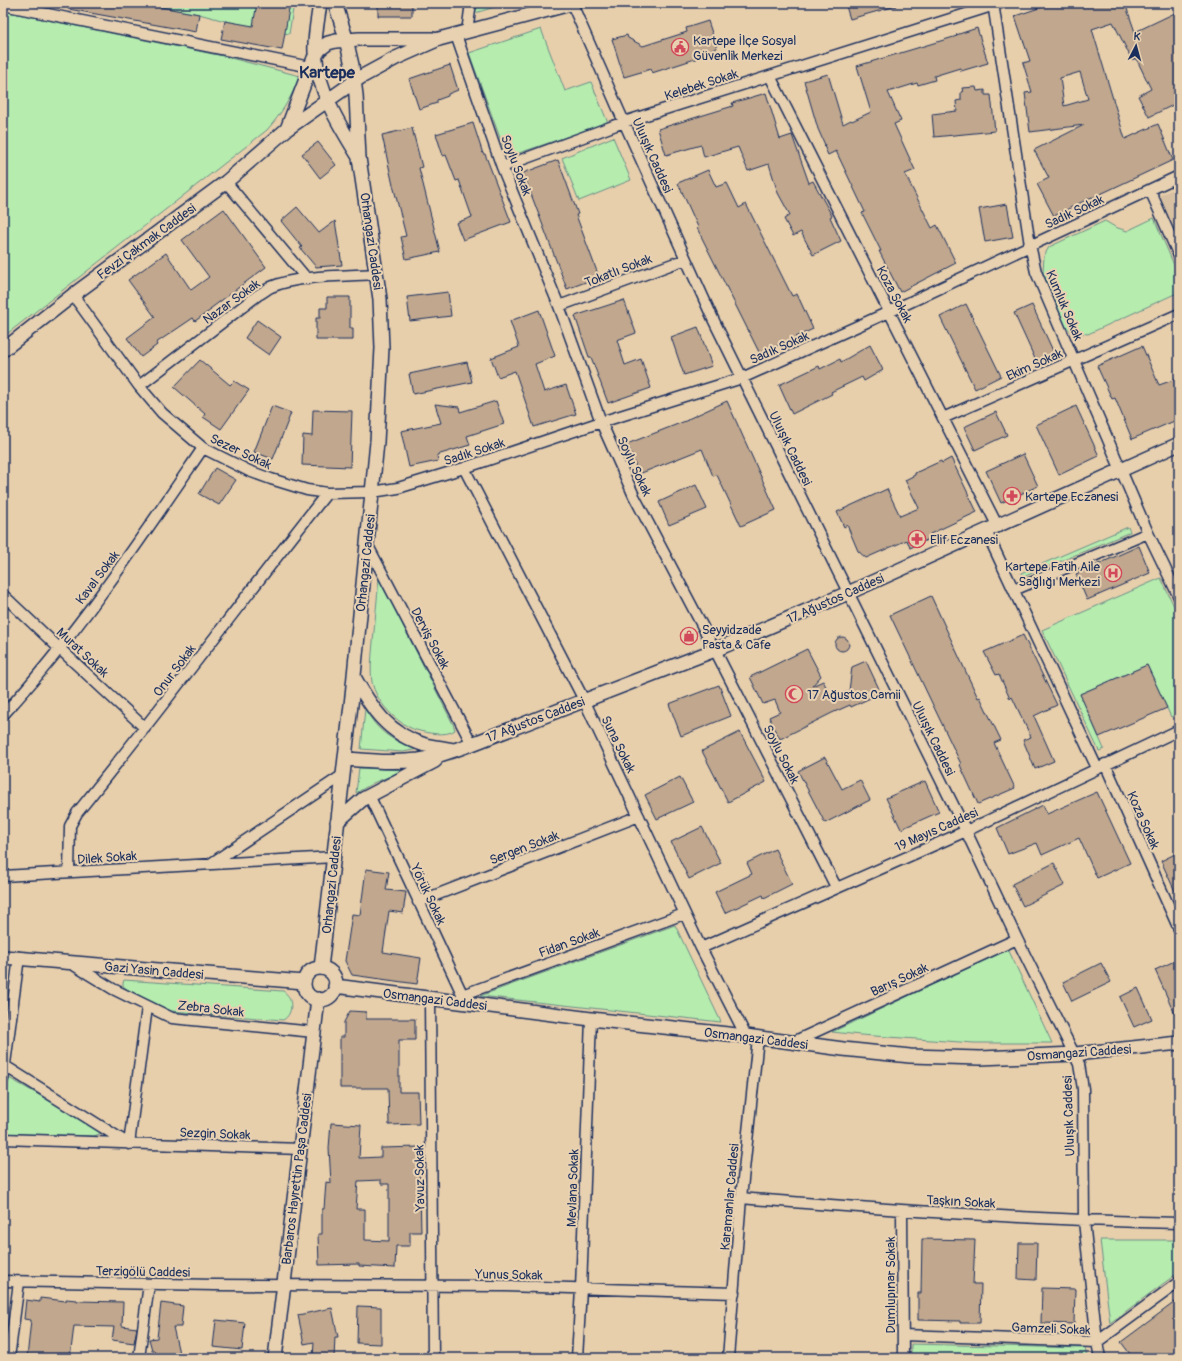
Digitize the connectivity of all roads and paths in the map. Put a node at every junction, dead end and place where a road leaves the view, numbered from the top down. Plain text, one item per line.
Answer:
1 (320, 3) edge
2 (335, 3) edge
3 (470, 3) edge
4 (573, 3) edge
5 (996, 4) edge
6 (3, 5) edge
7 (462, 33) junction
8 (439, 39) junction
9 (346, 40) junction
10 (313, 62) junction
11 (770, 76) junction
12 (354, 82) junction
13 (328, 100) junction
14 (624, 122) junction
15 (287, 129) junction
16 (360, 158) junction
17 (502, 167) junction
18 (1179, 176) edge
19 (226, 182) junction
20 (1150, 190) junction
21 (1030, 245) junction
22 (1179, 256) edge
23 (686, 258) junction
24 (377, 274) junction
25 (307, 279) junction
26 (73, 295) junction
27 (559, 306) junction
28 (889, 312) junction
29 (1179, 314) edge
30 (3, 350) edge
31 (1074, 360) junction
32 (742, 378) junction
33 (139, 386) junction
34 (943, 418) junction
35 (601, 422) junction
36 (1179, 444) edge
37 (204, 448) junction
38 (464, 468) junction
39 (1121, 470) junction
40 (372, 492) junction
41 (327, 493) junction
42 (991, 528) junction
43 (1148, 533) junction
44 (367, 544) junction
45 (1014, 590) junction
46 (848, 593) junction
47 (3, 595) edge
48 (1179, 597) edge
49 (60, 649) junction
50 (715, 650) junction
51 (354, 677) junction
52 (584, 700) junction
53 (3, 715) edge
54 (145, 728) junction
55 (1179, 730) edge
56 (472, 744) junction
57 (454, 750) junction
58 (345, 759) junction
59 (1101, 766) junction
60 (343, 775) junction
61 (369, 795) junction
62 (639, 816) junction
63 (338, 822) junction
64 (966, 831) junction
65 (334, 857) junction
66 (212, 864) junction
67 (69, 872) junction
68 (3, 876) edge
69 (836, 887) junction
70 (418, 902) junction
71 (684, 914) junction
72 (1179, 929) edge
73 (1016, 939) junction
74 (701, 948) junction
75 (3, 957) edge
76 (19, 958) junction
77 (70, 963) junction
78 (322, 968) junction
79 (304, 982) junction
80 (335, 986) junction
81 (318, 999) junction
82 (430, 999) junction
83 (464, 999) junction
84 (147, 1007) junction
85 (591, 1019) junction
86 (314, 1032) junction
87 (752, 1037) junction
88 (793, 1042) junction
89 (1179, 1043) edge
90 (1075, 1054) junction
91 (5, 1066) junction
92 (3, 1079) edge
93 (3, 1139) edge
94 (129, 1144) junction
95 (301, 1149) junction
96 (741, 1198) junction
97 (902, 1211) junction
98 (1084, 1221) junction
99 (1179, 1223) edge
100 (3, 1281) edge
101 (18, 1282) junction
102 (1179, 1282) edge
103 (149, 1284) junction
104 (283, 1285) junction
105 (433, 1287) junction
106 (581, 1289) junction
107 (734, 1292) junction
108 (903, 1335) junction
109 (1097, 1342) junction
110 (9, 1358) edge
111 (139, 1358) edge
112 (275, 1358) edge
113 (433, 1358) edge
114 (577, 1358) edge
115 (728, 1358) edge
116 (903, 1358) edge
117 (1100, 1358) edge

1 - 10 street
2 - 9 street, Orhangazi Caddesi
3 - 7 street
4 - 7 street
4 - 14 street, Uluışık Caddesi
5 - 11 street, Kelebek Sokak
5 - 21 street, Kumluk Sokak
6 - 10 street
7 - 8 street
7 - 17 street, Soylu Sokak
8 - 9 street
8 - 12 street, Fevzi Çakmak Caddesi
9 - 10 street
9 - 12 street, Orhangazi Caddesi
10 - 13 street
10 - 15 street
11 - 14 street, Kelebek Sokak
11 - 28 street, Koza Sokak
12 - 13 street, Fevzi Çakmak Caddesi
12 - 16 street, Orhangazi Caddesi
13 - 15 street, Fevzi Çakmak Caddesi
13 - 16 street
14 - 17 street, Kelebek Sokak
14 - 23 street, Uluışık Caddesi
15 - 19 street, Fevzi Çakmak Caddesi
16 - 24 street, Orhangazi Caddesi
17 - 27 street, Soylu Sokak
18 - 20 street, Sadık Sokak
19 - 25 street
19 - 26 street, Fevzi Çakmak Caddesi
20 - 21 street, Sadık Sokak
20 - 22 street
21 - 28 street, Sadık Sokak
21 - 31 street, Kumluk Sokak
23 - 27 street, Tokatlı Sokak
23 - 32 street, Uluışık Caddesi
24 - 25 street, Nazar Sokak
24 - 40 street, Orhangazi Caddesi
25 - 33 street, Nazar Sokak
26 - 30 street, Fevzi Çakmak Caddesi
26 - 33 street, Sezer Sokak
27 - 35 street, Soylu Sokak
28 - 32 street, Sadık Sokak
28 - 34 street, Koza Sokak
29 - 31 street, Ekim Sokak
31 - 34 street, Ekim Sokak
31 - 39 street, Kumluk Sokak
32 - 35 street, Sadık Sokak
32 - 46 street, Uluışık Caddesi
33 - 37 street, Sezer Sokak
34 - 42 street, Koza Sokak
35 - 38 street, Sadık Sokak
35 - 50 street, Soylu Sokak
36 - 39 street, 17 Ağustos Caddesi
37 - 41 street, Sezer Sokak
37 - 49 street, Kaval Sokak
38 - 40 street, Sadık Sokak
38 - 52 street, Suna Sokak
39 - 42 street, 17 Ağustos Caddesi
39 - 43 street, Kumluk Sokak
40 - 41 street, Sezer Sokak
40 - 44 street, Orhangazi Caddesi
41 - 54 street, Onur Sokak
42 - 45 street, Koza Sokak
42 - 46 street, 17 Ağustos Caddesi
43 - 45 street
43 - 48 street, Kumluk Sokak
44 - 51 street, Orhangazi Caddesi
44 - 56 street, Derviş Sokak
45 - 59 street, Koza Sokak
46 - 50 street, 17 Ağustos Caddesi
46 - 64 street, Uluışık Caddesi
47 - 49 street, Murat Sokak
49 - 53 street, Kaval Sokak
49 - 54 street, Murat Sokak
50 - 52 street, 17 Ağustos Caddesi
50 - 69 street, Soylu Sokak
51 - 57 street
51 - 58 street, Orhangazi Caddesi
52 - 56 street, 17 Ağustos Caddesi
52 - 62 street, Suna Sokak
54 - 67 street, Onur Sokak
55 - 59 street, 19 Mayıs Caddesi
56 - 57 street, 17 Ağustos Caddesi
57 - 58 street, 17 Ağustos Caddesi
57 - 61 street
58 - 60 street, Orhangazi Caddesi
59 - 64 street, 19 Mayıs Caddesi
59 - 72 street, Koza Sokak
60 - 63 street, Orhangazi Caddesi
60 - 66 street
61 - 63 street
61 - 70 street, Yörük Sokak
62 - 70 street, Sergen Sokak
62 - 71 street, Suna Sokak
63 - 65 street, Orhangazi Caddesi
64 - 69 street, 19 Mayıs Caddesi
64 - 73 street, Uluışık Caddesi
65 - 66 street, Dilek Sokak
65 - 78 street, Orhangazi Caddesi
66 - 67 street, Dilek Sokak
67 - 68 street, Dilek Sokak
69 - 74 street, 19 Mayıs Caddesi
70 - 83 street, Yörük Sokak
71 - 74 street, Suna Sokak
71 - 83 street, Fidan Sokak
73 - 88 street, Barış Sokak
73 - 90 street, Uluışık Caddesi
74 - 87 street, Suna Sokak
75 - 76 street, Gazi Yasin Caddesi
76 - 77 street, Gazi Yasin Caddesi
76 - 91 street
77 - 79 street, Gazi Yasin Caddesi
77 - 84 street, Zebra Sokak
78 - 79 street
78 - 80 street
79 - 81 street
80 - 81 street
80 - 82 street, Osmangazi Caddesi
81 - 86 street, Barbaros Hayrettin Paşa Caddesi
82 - 83 street, Osmangazi Caddesi
82 - 105 street, Yavuz Sokak
83 - 85 street, Osmangazi Caddesi
84 - 86 street, Zebra Sokak
84 - 94 street
85 - 87 street, Osmangazi Caddesi
85 - 106 street, Mevlana Sokak
86 - 95 street, Barbaros Hayrettin Paşa Caddesi
87 - 88 street, Osmangazi Caddesi
87 - 96 street, Karamanlar Caddesi
88 - 90 street, Osmangazi Caddesi
89 - 90 street, Osmangazi Caddesi
90 - 98 street, Uluışık Caddesi
91 - 92 street
91 - 94 street
93 - 94 street, Sezgin Sokak
94 - 95 street, Sezgin Sokak
95 - 104 street, Barbaros Hayrettin Paşa Caddesi
96 - 97 street, Taşkın Sokak
96 - 107 street, Karamanlar Caddesi
97 - 98 street, Taşkın Sokak
97 - 108 street, Dumlupınar Sokak
98 - 99 street, Taşkın Sokak
98 - 109 street, Uluışık Caddesi
100 - 101 street, Terzigölü Caddesi
101 - 103 street, Terzigölü Caddesi
101 - 110 street
102 - 109 street, Gamzeli Sokak
103 - 104 street, Terzigölü Caddesi
103 - 111 street
104 - 105 street, Yunus Sokak
104 - 112 street, Barbaros Hayrettin Paşa Caddesi
105 - 106 street, Yunus Sokak
105 - 113 street, Yavuz Sokak
106 - 107 street, Yunus Sokak
106 - 114 street, Mevlana Sokak
107 - 115 street, Karamanlar Caddesi
108 - 109 street, Gamzeli Sokak
108 - 116 street, Dumlupınar Sokak
109 - 117 street, Uluışık Caddesi

